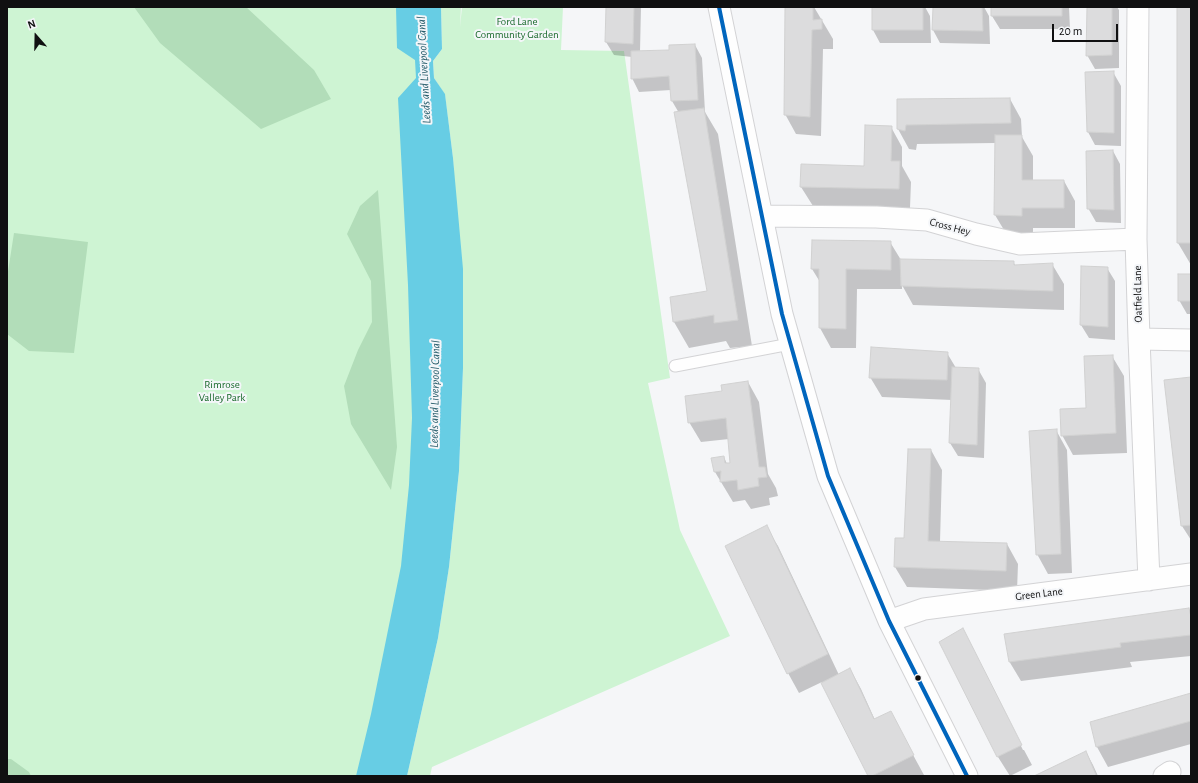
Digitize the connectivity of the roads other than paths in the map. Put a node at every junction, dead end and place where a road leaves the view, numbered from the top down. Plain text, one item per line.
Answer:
1 (719, 7) edge
2 (1138, 7) edge
3 (762, 216) junction
4 (1136, 239) junction
5 (1139, 339) junction
6 (1191, 340) edge
7 (790, 344) junction
8 (675, 366) dead end
9 (1191, 574) edge
10 (1149, 580) junction
11 (889, 621) junction
12 (967, 776) edge

1 - 3 street
2 - 4 street, Oatfield Lane
3 - 4 street, Cross Hey
3 - 7 street
4 - 5 street, Oatfield Lane
5 - 6 street
5 - 10 street, Oatfield Lane
7 - 8 lane
7 - 11 street
9 - 10 street, Green Lane
10 - 11 street, Green Lane
11 - 12 street

